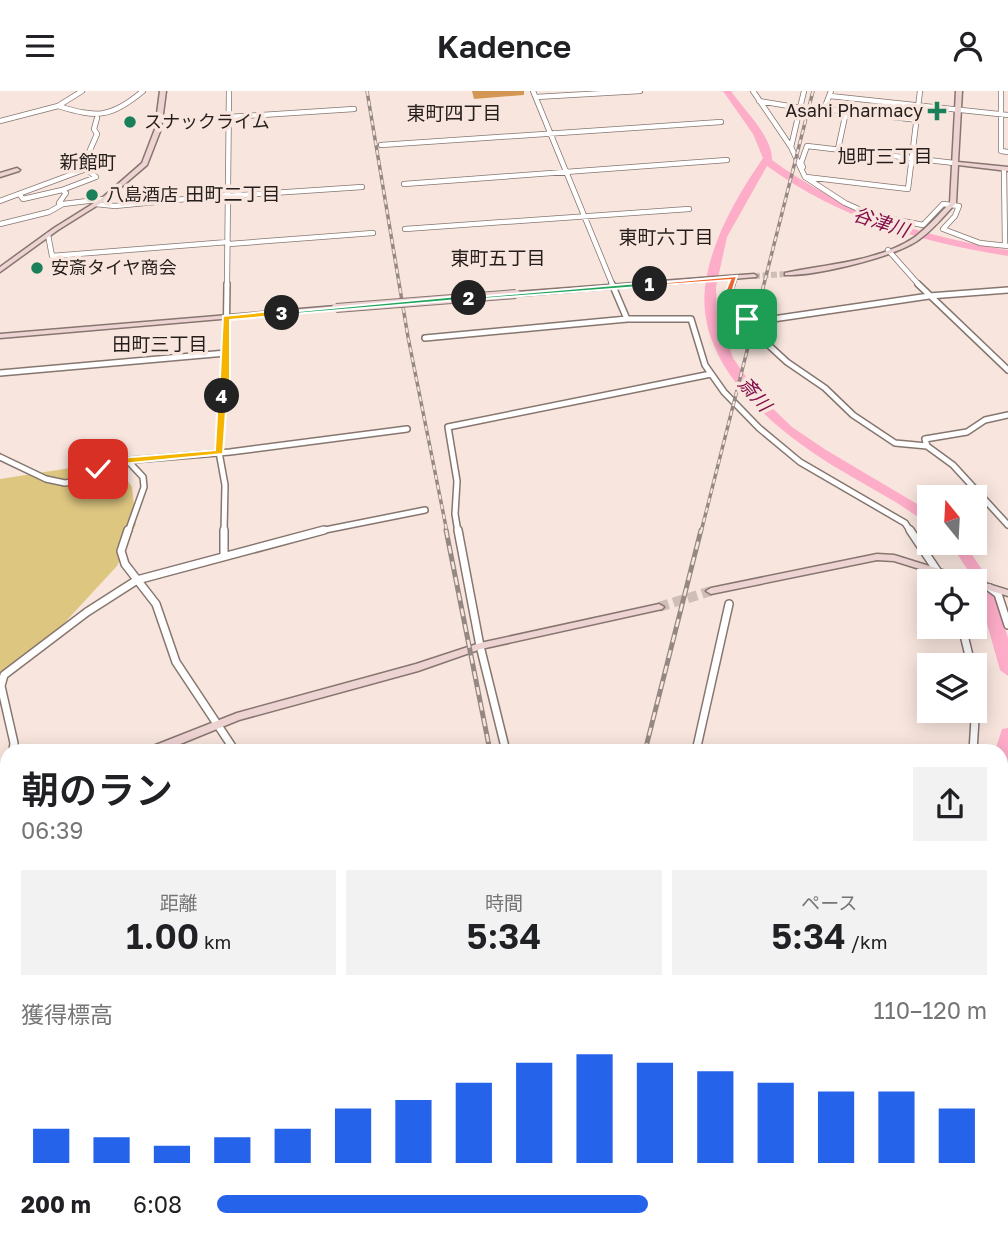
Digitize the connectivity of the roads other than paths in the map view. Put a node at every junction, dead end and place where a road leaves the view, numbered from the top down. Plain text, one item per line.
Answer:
1 (82, 91) edge
2 (143, 91) edge
3 (163, 91) edge
4 (229, 91) edge
5 (533, 91) edge
6 (640, 91) edge
7 (753, 91) edge
8 (804, 91) edge
9 (920, 91) edge
10 (959, 91) edge
11 (831, 94) edge
12 (1001, 94) edge
13 (536, 97) junction
14 (1008, 98) edge
15 (759, 101) junction
16 (918, 105) junction
17 (58, 106) junction
18 (801, 107) junction
19 (354, 109) dead end
20 (960, 110) junction
21 (845, 112) junction
22 (1000, 115) junction
23 (1008, 115) edge
24 (229, 117) junction
25 (97, 118) junction
26 (918, 120) junction
27 (0, 121) edge
28 (722, 122) dead end
29 (550, 133) junction
30 (381, 145) dead end
31 (791, 147) junction
32 (838, 149) junction
33 (1008, 152) edge
34 (90, 157) dead end
35 (914, 158) junction
36 (727, 160) dead end
37 (954, 163) junction
38 (1006, 169) edge
39 (17, 170) dead end
40 (568, 172) junction
41 (0, 175) edge
42 (807, 177) junction
43 (404, 184) dead end
44 (1006, 186) edge
45 (362, 187) dead end
46 (62, 190) junction
47 (20, 195) junction
48 (226, 195) junction
49 (104, 199) junction
50 (0, 201) edge
51 (63, 204) junction
52 (96, 204) junction
53 (951, 205) junction
54 (690, 209) dead end
55 (586, 215) junction
56 (0, 224) edge
57 (405, 229) dead end
58 (373, 233) dead end
59 (48, 235) junction
60 (228, 243) junction
61 (1006, 246) edge
62 (888, 250) junction
63 (0, 270) edge
64 (787, 274) tunnel mouth
65 (754, 276) tunnel mouth
66 (732, 278) junction
67 (614, 286) junction
68 (1008, 290) edge
69 (929, 296) junction
70 (226, 318) junction
71 (627, 319) junction
72 (766, 320) junction
73 (0, 336) edge
74 (425, 338) dead end
75 (226, 353) junction
76 (1008, 370) edge
77 (0, 373) edge
78 (710, 374) junction
79 (1008, 415) edge
80 (407, 429) dead end
81 (928, 446) junction
82 (219, 452) junction
83 (0, 457) edge
84 (127, 460) junction
85 (425, 510) dead end
86 (1008, 525) edge
87 (224, 556) junction
88 (926, 569) edge
89 (939, 569) edge
90 (137, 580) junction
91 (987, 587) edge
92 (990, 588) junction
93 (711, 591) tunnel mouth
94 (1008, 593) edge
95 (729, 604) dead end
96 (659, 607) tunnel mouth
97 (1008, 625) edge
98 (967, 639) edge
99 (480, 646) junction
100 (3, 715) edge
101 (216, 725) junction
102 (14, 744) edge
103 (169, 744) edge
104 (230, 744) edge
105 (504, 744) edge
106 (698, 744) edge
107 (974, 744) edge

1 - 17 street
2 - 25 street
3 - 49 street
4 - 24 street
5 - 13 street
6 - 13 street
7 - 15 street
8 - 18 street
9 - 16 street
10 - 20 street
11 - 16 street
11 - 21 street
12 - 14 street
12 - 22 street
13 - 29 street
15 - 18 street
15 - 31 street
16 - 20 street
16 - 26 street
17 - 25 street
17 - 27 street
18 - 31 street
19 - 24 street
20 - 22 street
20 - 37 street
21 - 26 street
21 - 32 street
22 - 23 street
22 - 33 street
24 - 48 street
25 - 34 street
26 - 35 street
28 - 29 street
29 - 30 street
29 - 40 street
31 - 42 street
32 - 35 street
32 - 42 street
35 - 37 street
35 - 42 street
36 - 40 street
37 - 38 street
37 - 53 street
38 - 44 street
39 - 41 street
40 - 43 street
40 - 55 street
42 - 53 street
44 - 61 street
45 - 48 street
46 - 47 street
46 - 47 street
46 - 51 street
47 - 50 street
48 - 52 street
48 - 60 street
49 - 51 street
49 - 52 street
51 - 56 street
52 - 59 street
53 - 61 street
53 - 62 street
54 - 55 street
55 - 57 street
55 - 67 street
58 - 60 street
59 - 60 street
59 - 63 street
60 - 70 street
62 - 64 street
62 - 69 street
65 - 66 street
66 - 67 street
66 - 72 street
67 - 70 street, bridge
67 - 71 street
68 - 69 street
69 - 72 street
69 - 76 street
70 - 73 street
70 - 75 street
71 - 74 street
71 - 78 street
72 - 81 street
75 - 77 street
75 - 82 street
78 - 89 street
78 - 99 street
79 - 81 street
80 - 82 street
81 - 86 street
82 - 84 street
82 - 87 street
83 - 84 street
84 - 90 street
85 - 87 street
87 - 90 street
88 - 93 street
90 - 100 street
90 - 101 street
91 - 92 street
92 - 94 street
92 - 97 street
95 - 106 street
96 - 99 street
98 - 107 street
99 - 101 street
99 - 105 street
100 - 102 street
101 - 103 street
101 - 104 street

